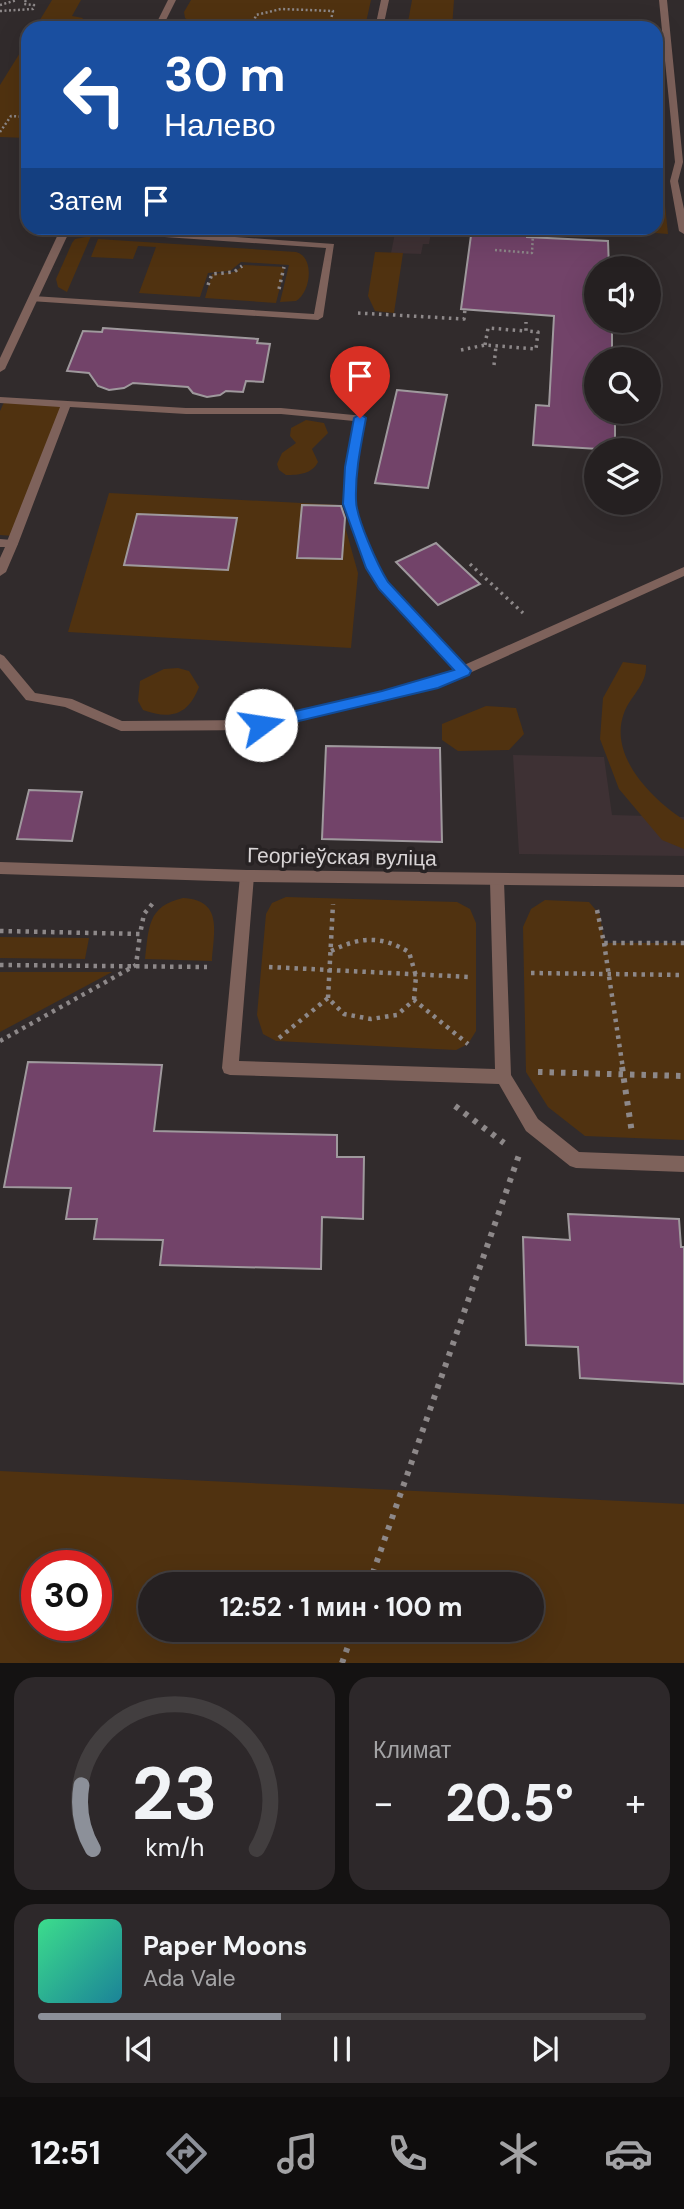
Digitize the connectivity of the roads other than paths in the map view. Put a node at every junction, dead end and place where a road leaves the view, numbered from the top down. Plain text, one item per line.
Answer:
1 (172, 0) edge
2 (385, 0) edge
3 (663, 0) edge
4 (161, 21) edge
5 (380, 21) edge
6 (684, 231) edge
7 (63, 235) edge
8 (176, 235) edge
9 (33, 299) junction
10 (0, 369) edge
11 (0, 400) edge
12 (66, 404) junction
13 (6, 543) edge
14 (684, 571) edge
15 (0, 572) edge
16 (0, 659) edge
17 (464, 671) junction
18 (0, 868) edge
19 (247, 876) junction
20 (497, 881) junction
21 (684, 881) edge
22 (503, 1077) junction
23 (684, 1164) edge

1 - 4 street
2 - 5 street
3 - 6 street
7 - 9 street
8 - 9 street
9 - 10 street
11 - 12 street
12 - 13 street
12 - 17 street
13 - 15 street
14 - 17 street
16 - 17 street
18 - 19 street, Георгіеўская вуліца
19 - 20 street, Георгіеўская вуліца
19 - 22 street
20 - 21 street, Георгіеўская вуліца
20 - 22 street
22 - 23 street

